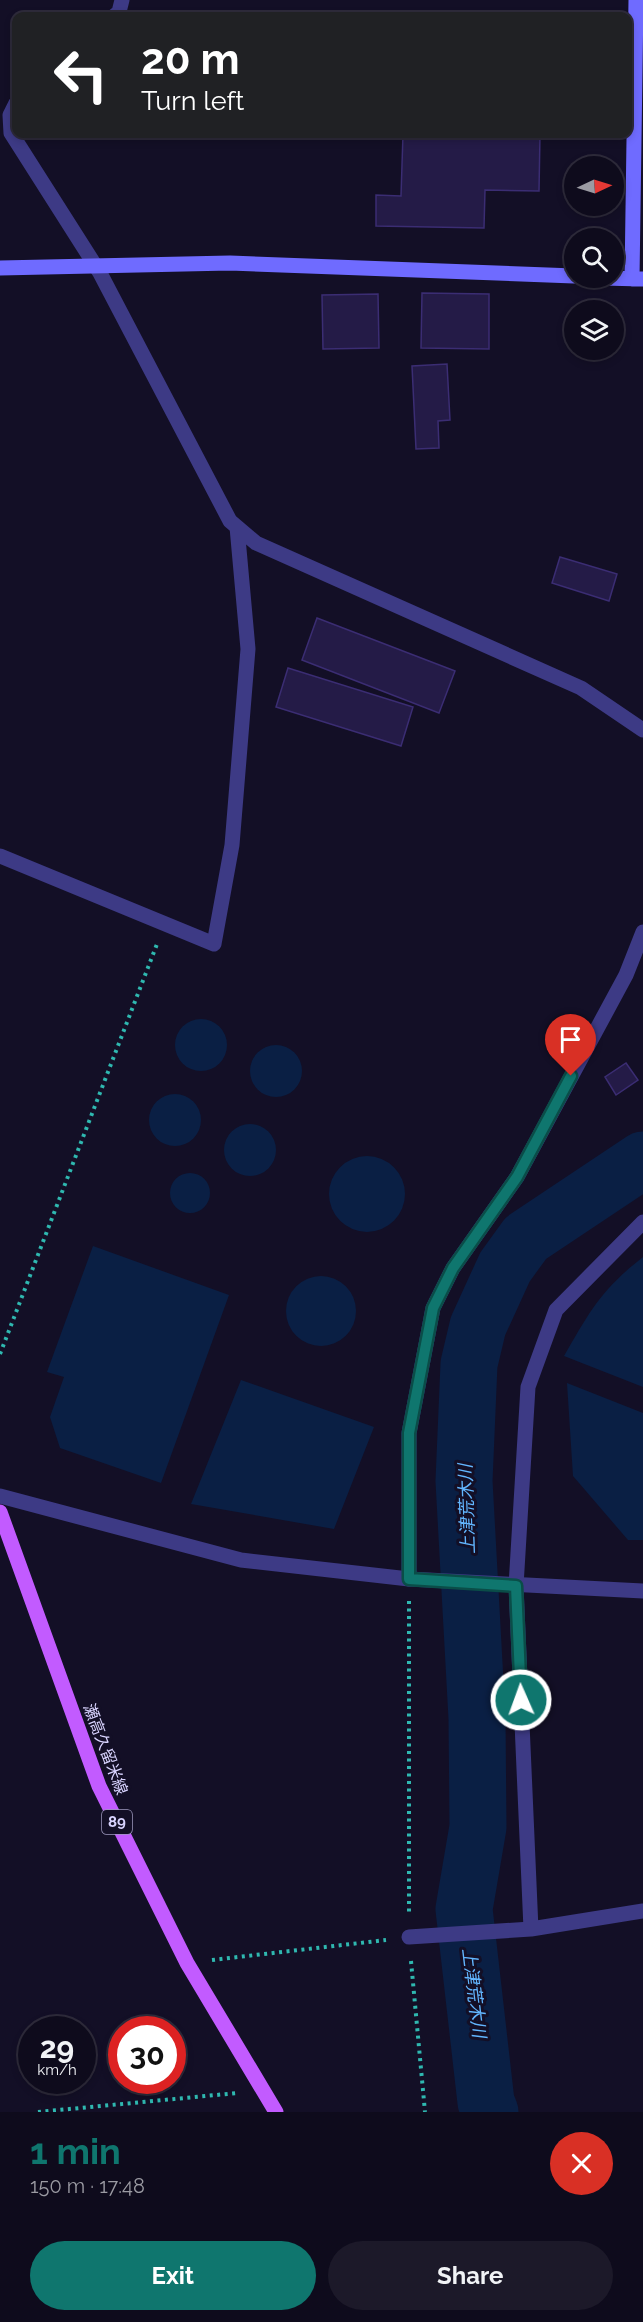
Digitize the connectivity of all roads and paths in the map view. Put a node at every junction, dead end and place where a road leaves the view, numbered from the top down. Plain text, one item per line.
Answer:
1 (636, 0) edge
2 (12, 111) edge
3 (12, 135) edge
4 (14, 138) edge
5 (96, 266) junction
6 (0, 268) edge
7 (564, 276) edge
8 (638, 279) edge
9 (237, 527) junction
10 (643, 730) edge
11 (0, 856) edge
12 (164, 924) junction
13 (643, 932) edge
14 (643, 1222) edge
15 (0, 1354) edge
16 (0, 1496) edge
17 (0, 1512) edge
18 (409, 1579) junction
19 (516, 1586) junction
20 (643, 1591) edge
21 (643, 1911) edge
22 (531, 1929) junction
23 (409, 1938) junction
24 (187, 1963) junction
25 (264, 2090) junction
26 (38, 2112) edge
27 (276, 2112) edge
28 (425, 2112) edge

1 - 8 street
2 - 3 street
4 - 5 street
5 - 6 street
5 - 7 street
5 - 9 street
9 - 10 street
9 - 12 street
11 - 12 street
12 - 15 path
13 - 18 street
14 - 19 street
16 - 18 street
17 - 24 main road, 瀬高久留米線 / 89
18 - 19 street
18 - 23 path
19 - 20 street
19 - 22 street
21 - 22 street
22 - 23 street
23 - 24 path
23 - 28 path
24 - 25 main road, 瀬高久留米線 / 89
25 - 26 path
25 - 27 main road, 瀬高久留米線 / 89

